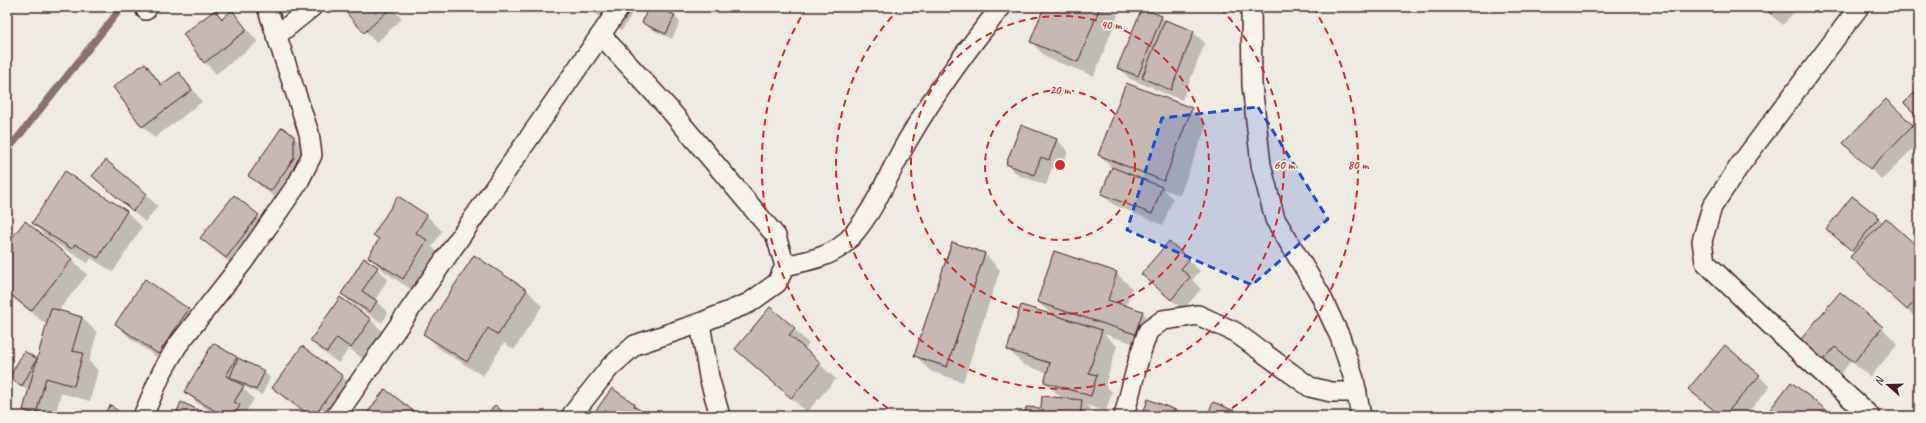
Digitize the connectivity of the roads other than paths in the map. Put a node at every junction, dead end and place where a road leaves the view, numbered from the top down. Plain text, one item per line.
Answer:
1 (267, 7) edge
2 (312, 7) edge
3 (620, 7) edge
4 (1001, 7) edge
5 (1251, 7) edge
6 (1859, 7) edge
7 (601, 35) junction
8 (276, 36) junction
9 (785, 266) junction
10 (700, 324) junction
11 (1357, 392) junction
12 (1869, 415) dead end
13 (143, 416) edge
14 (336, 416) edge
15 (571, 416) edge
16 (720, 416) edge
17 (1124, 416) edge
18 (1361, 416) edge

1 - 8 street
2 - 8 street
3 - 7 street
4 - 9 street
5 - 11 street
6 - 12 street
7 - 9 street
7 - 14 street
8 - 13 street
9 - 10 street
10 - 15 street
10 - 16 street
11 - 17 street
11 - 18 street

